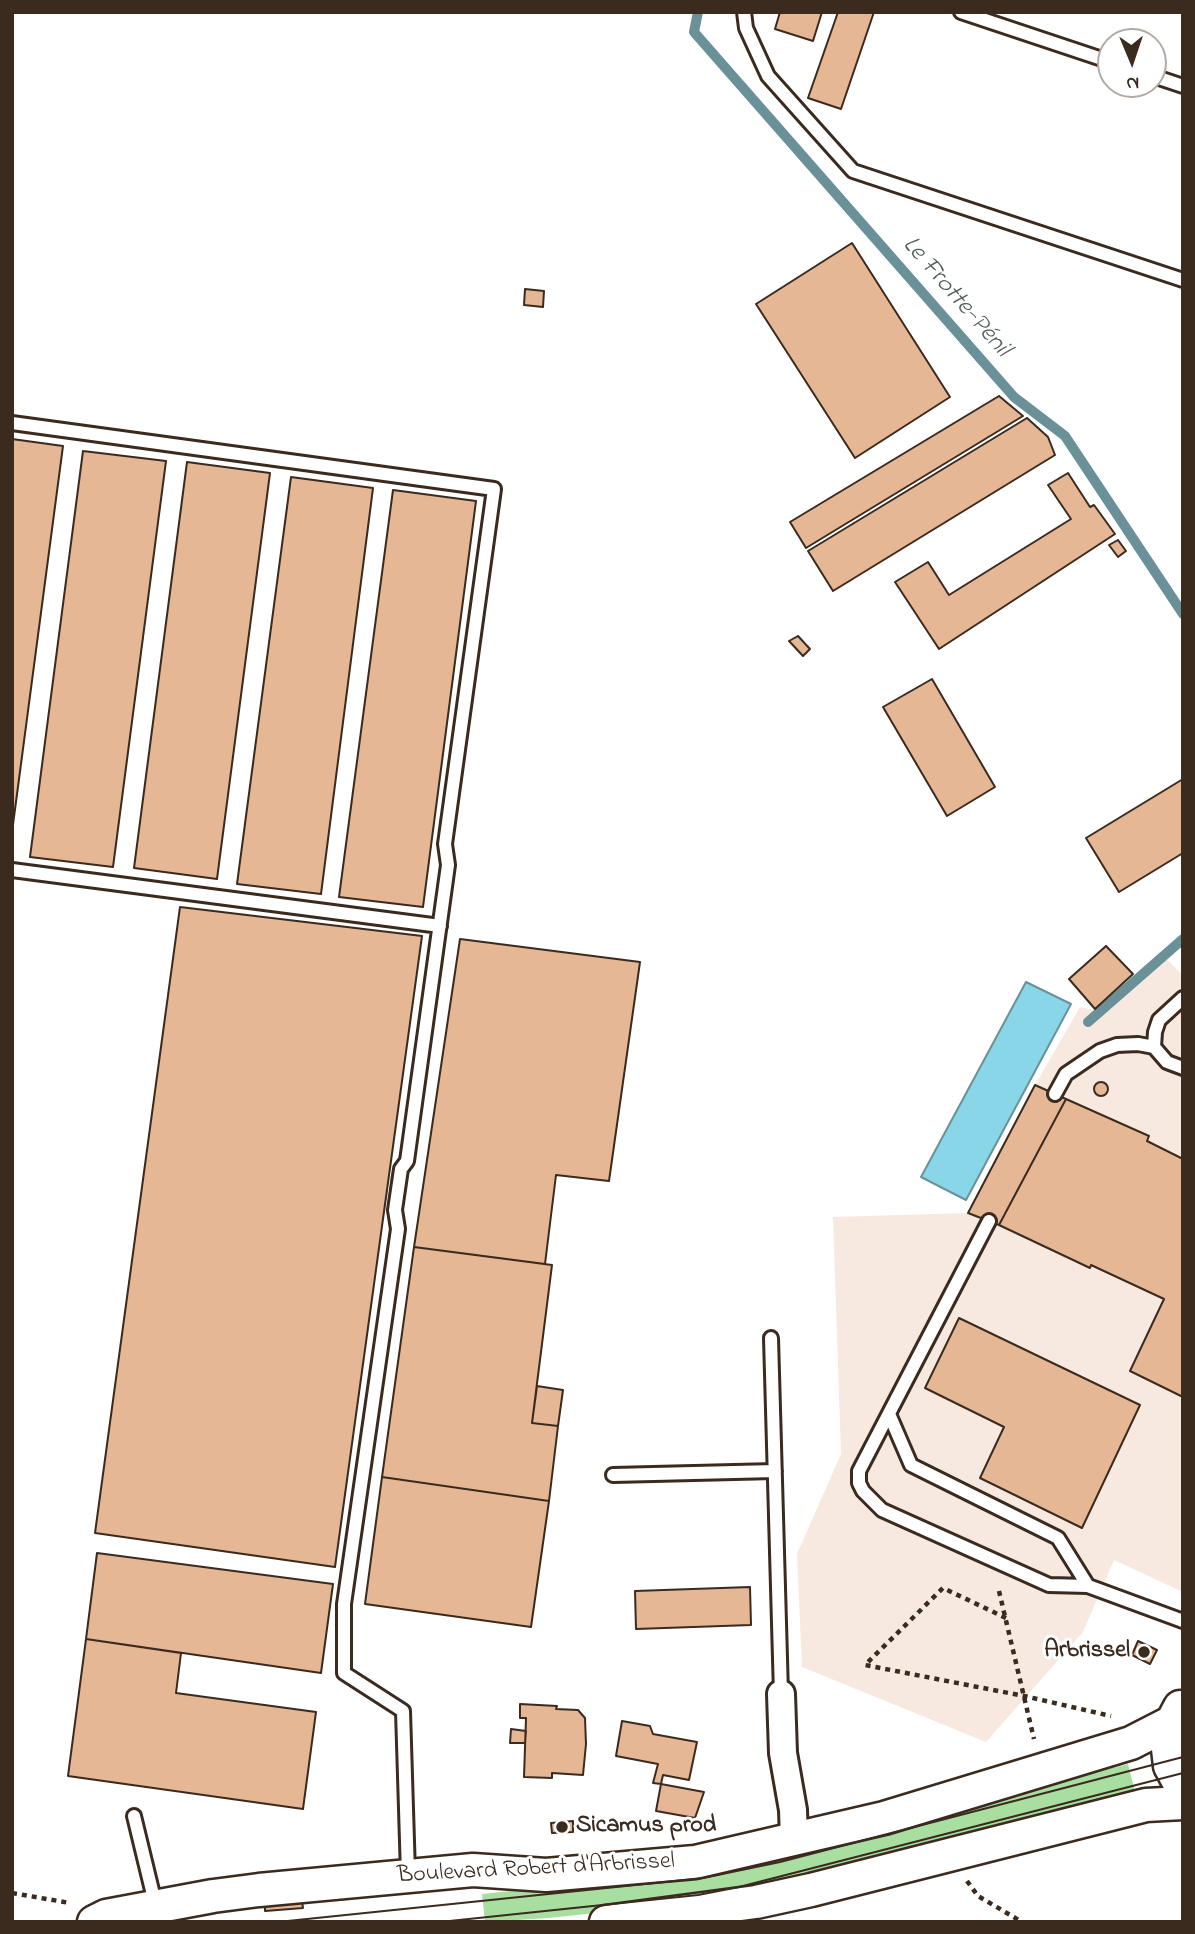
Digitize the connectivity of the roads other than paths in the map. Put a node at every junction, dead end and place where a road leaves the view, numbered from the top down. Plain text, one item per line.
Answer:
1 (744, 12) edge
2 (961, 12) edge
3 (1097, 57) edge
4 (1183, 280) edge
5 (12, 423) edge
6 (12, 870) edge
7 (440, 926) junction
8 (1183, 998) edge
9 (1154, 1046) junction
10 (1183, 1068) edge
11 (1055, 1094) dead end
12 (989, 1221) dead end
13 (771, 1338) dead end
14 (889, 1414) junction
15 (775, 1471) junction
16 (613, 1475) dead end
17 (1088, 1586) junction
18 (1183, 1621) edge
19 (781, 1694) joint
20 (1177, 1713) edge
21 (1183, 1790) edge
22 (1183, 1803) edge
23 (134, 1816) dead end
24 (794, 1839) junction
25 (408, 1876) junction
26 (156, 1907) junction
27 (82, 1912) edge
28 (606, 1922) edge

1 - 4 lane
2 - 3 lane
5 - 7 lane
6 - 7 lane
7 - 25 lane
8 - 9 lane
9 - 10 lane
9 - 11 lane
12 - 14 lane
13 - 15 lane
14 - 17 lane
14 - 17 lane
15 - 16 lane
15 - 19 lane
17 - 18 lane
19 - 24 street
20 - 21 street
20 - 24 street, Boulevard Robert d'Arbrissel
22 - 28 street, Boulevard Robert d'Arbrissel
23 - 26 lane
24 - 25 street, Boulevard Robert d'Arbrissel
25 - 26 street, Boulevard Robert d'Arbrissel
26 - 27 street, Boulevard Robert d'Arbrissel

